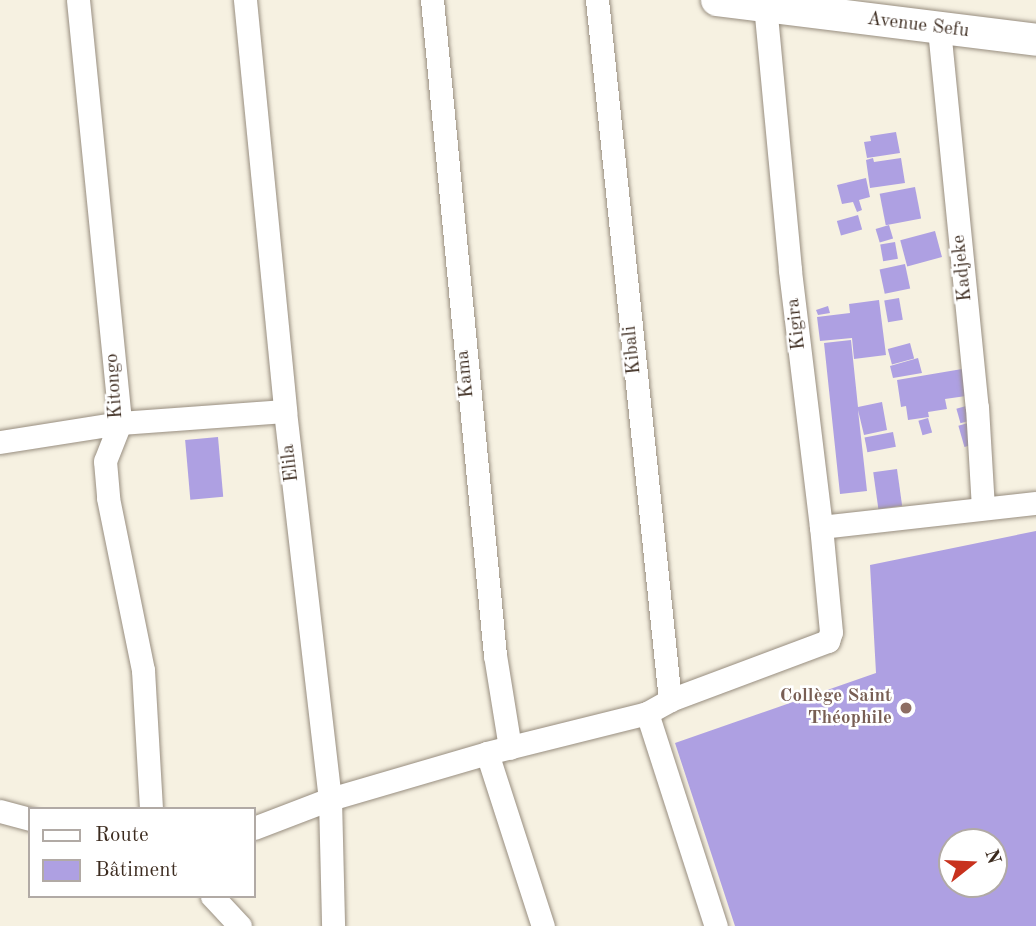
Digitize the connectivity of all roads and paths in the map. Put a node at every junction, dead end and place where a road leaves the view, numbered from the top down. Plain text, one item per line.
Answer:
1 (78, 0) edge
2 (245, 0) edge
3 (432, 0) edge
4 (597, 0) edge
5 (717, 0) edge
6 (765, 6) junction
7 (865, 10) edge
8 (939, 29) junction
9 (1036, 40) edge
10 (285, 411) junction
11 (120, 423) junction
12 (0, 442) edge
13 (1036, 503) edge
14 (983, 508) junction
15 (821, 527) junction
16 (670, 700) junction
17 (647, 713) junction
18 (510, 748) junction
19 (487, 753) junction
20 (330, 799) junction
21 (151, 807) edge
22 (0, 811) edge
23 (28, 818) edge
24 (256, 827) edge
25 (214, 898) edge
26 (240, 926) edge
27 (333, 926) edge
28 (543, 926) edge
29 (716, 926) edge

1 - 11 street, Kitongo
2 - 10 street, Elila
3 - 18 street, Kama
4 - 16 street, Kibali
5 - 6 main road, Avenue Sefu
6 - 7 main road, Avenue Sefu
6 - 15 street, Kigira
7 - 8 main road, Avenue Sefu
8 - 9 main road, Avenue Sefu
8 - 14 street, Kadjeke
10 - 11 street
10 - 20 street, Elila
11 - 12 street
11 - 21 street, Kitongo
13 - 14 street
14 - 15 street
15 - 16 street, Kigira
16 - 17 street
17 - 18 street
17 - 29 street
18 - 19 street
19 - 20 street
19 - 28 street
20 - 24 street
20 - 27 street, Elila
22 - 23 street
25 - 26 street

